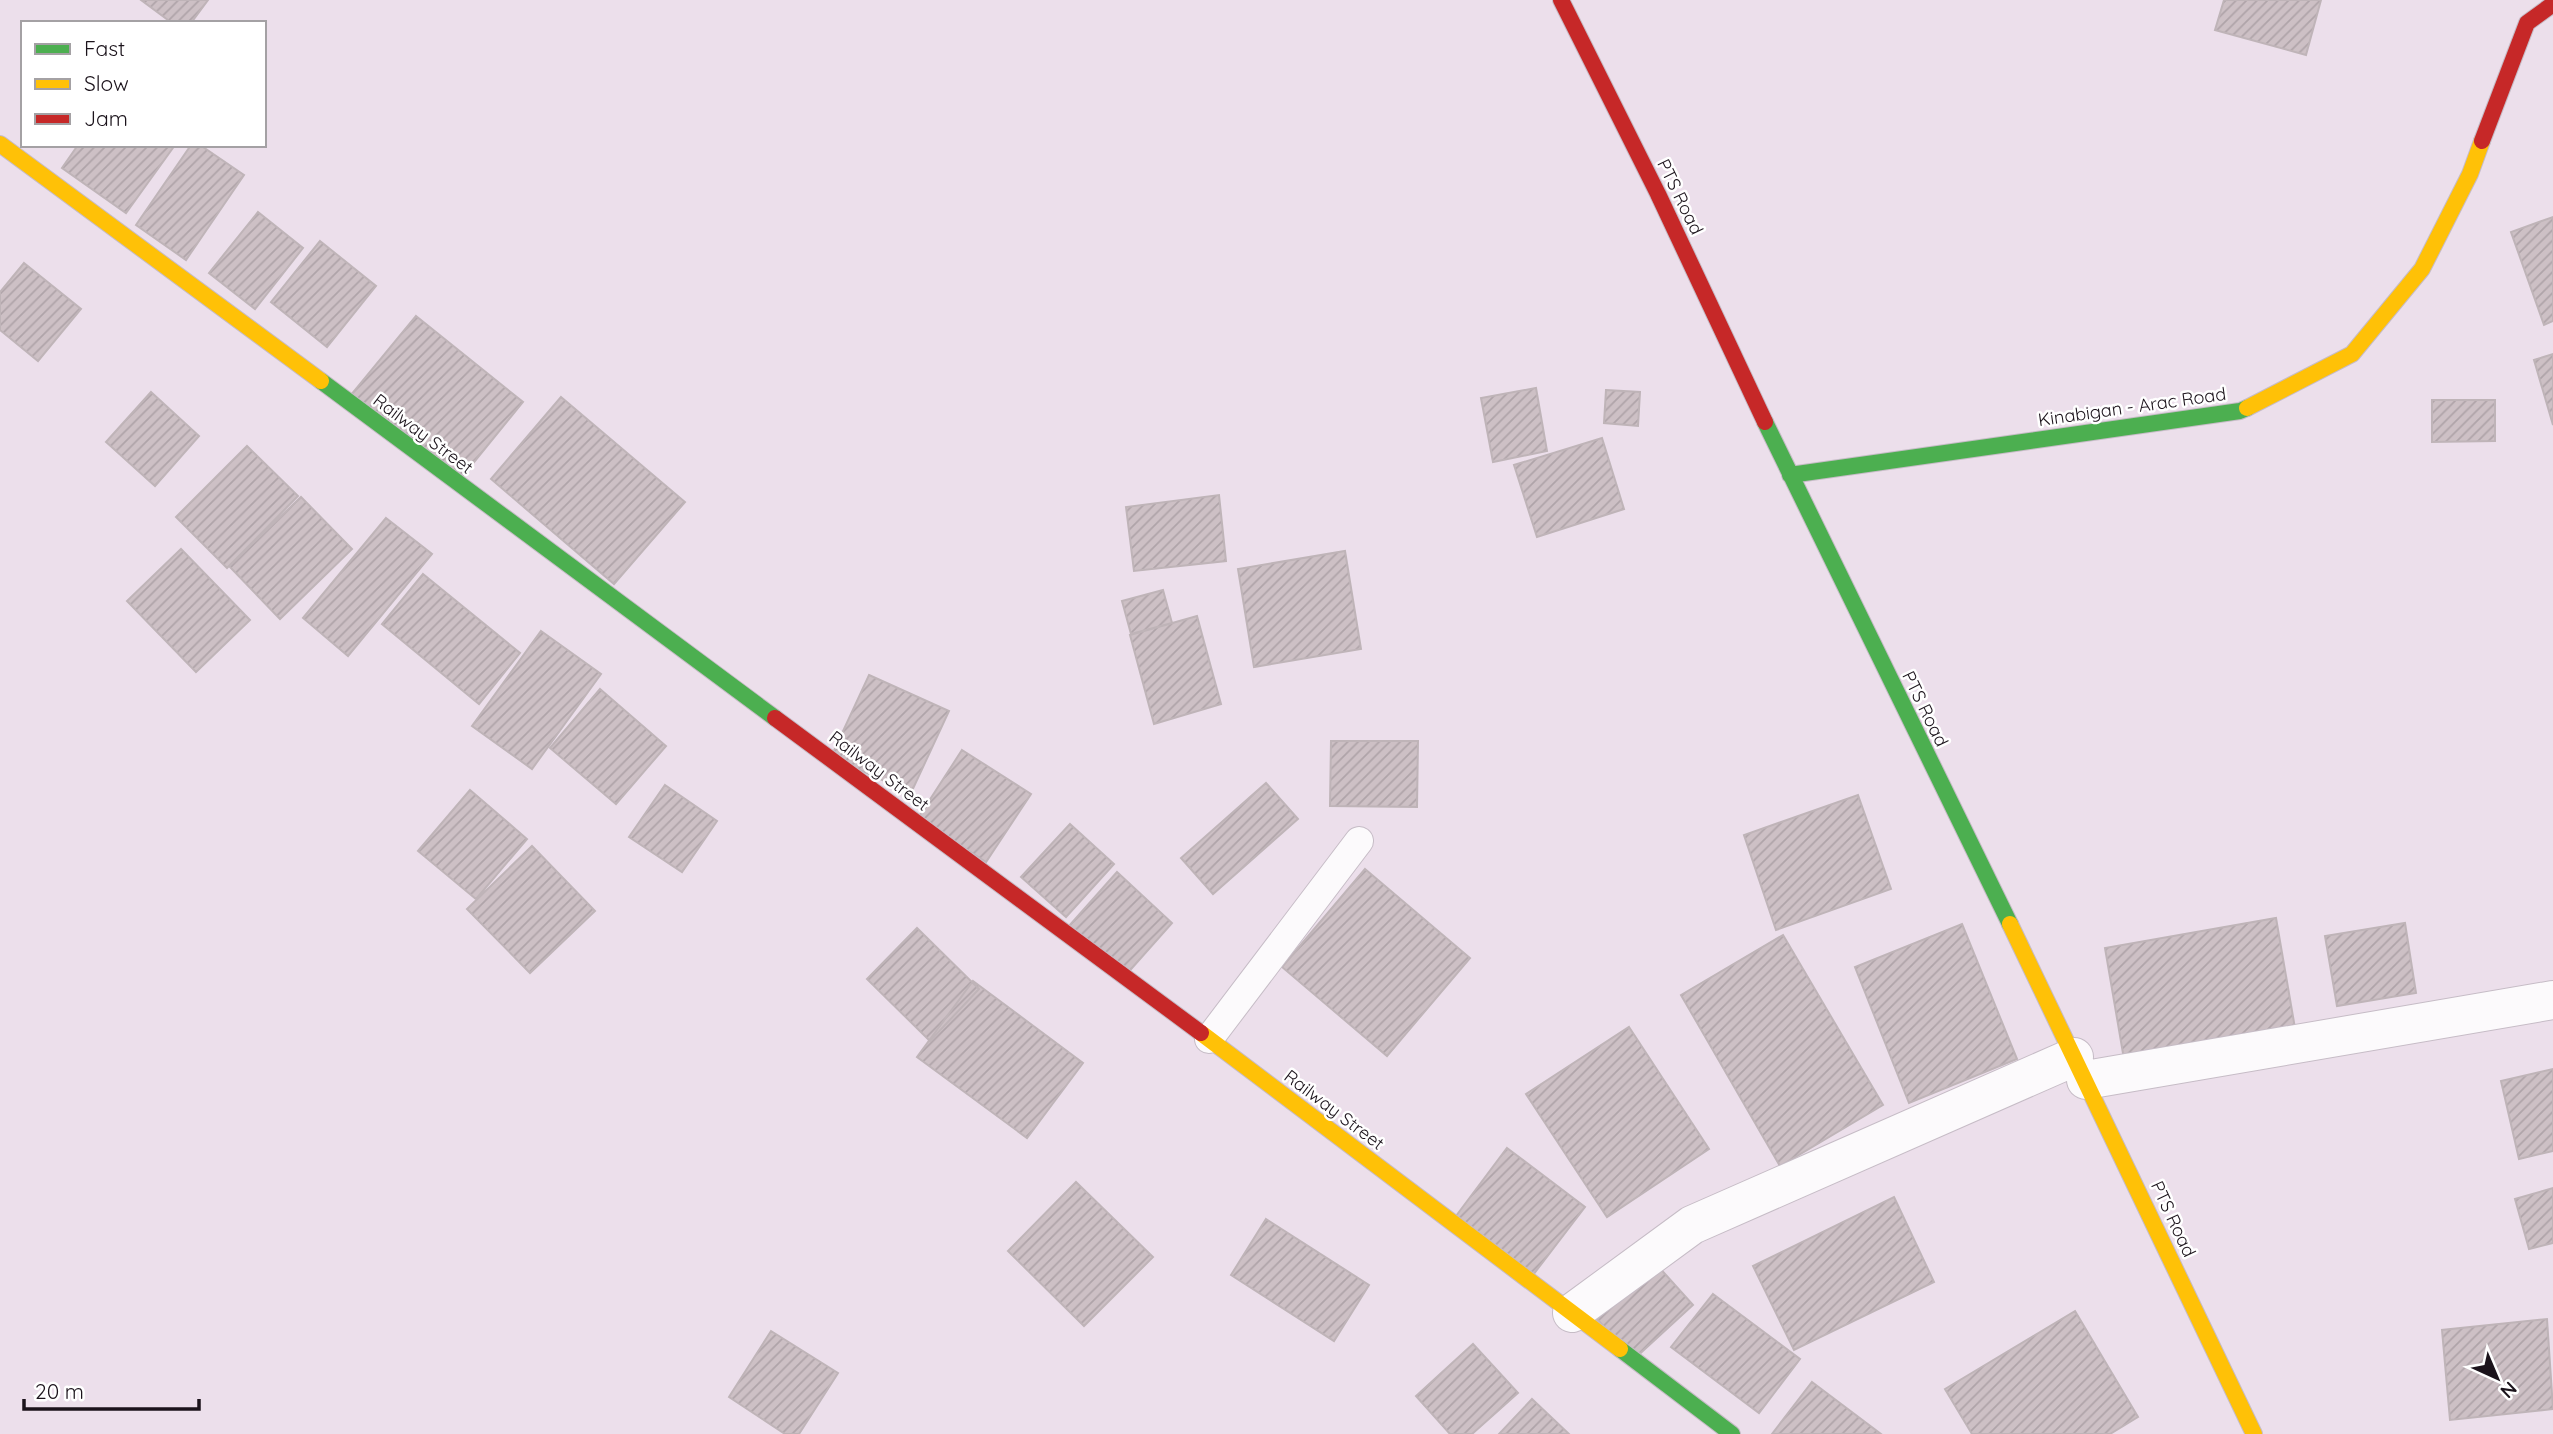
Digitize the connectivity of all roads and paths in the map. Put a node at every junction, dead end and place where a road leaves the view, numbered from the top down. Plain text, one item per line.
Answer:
1 (1561, 0) edge
2 (2553, 4) edge
3 (0, 144) edge
4 (1790, 475) junction
5 (1359, 841) dead end
6 (2553, 1000) edge
7 (1209, 1039) junction
8 (2080, 1069) junction
9 (1572, 1313) junction
10 (1732, 1434) edge
11 (2254, 1434) edge

1 - 4 street, PTS Road
2 - 4 street, Kinabigan - Arac Road
3 - 7 street, Railway Street
4 - 8 street, PTS Road
5 - 7 lane
6 - 8 street
7 - 9 street, Railway Street
8 - 9 street
8 - 11 street, PTS Road
9 - 10 street, Railway Street

